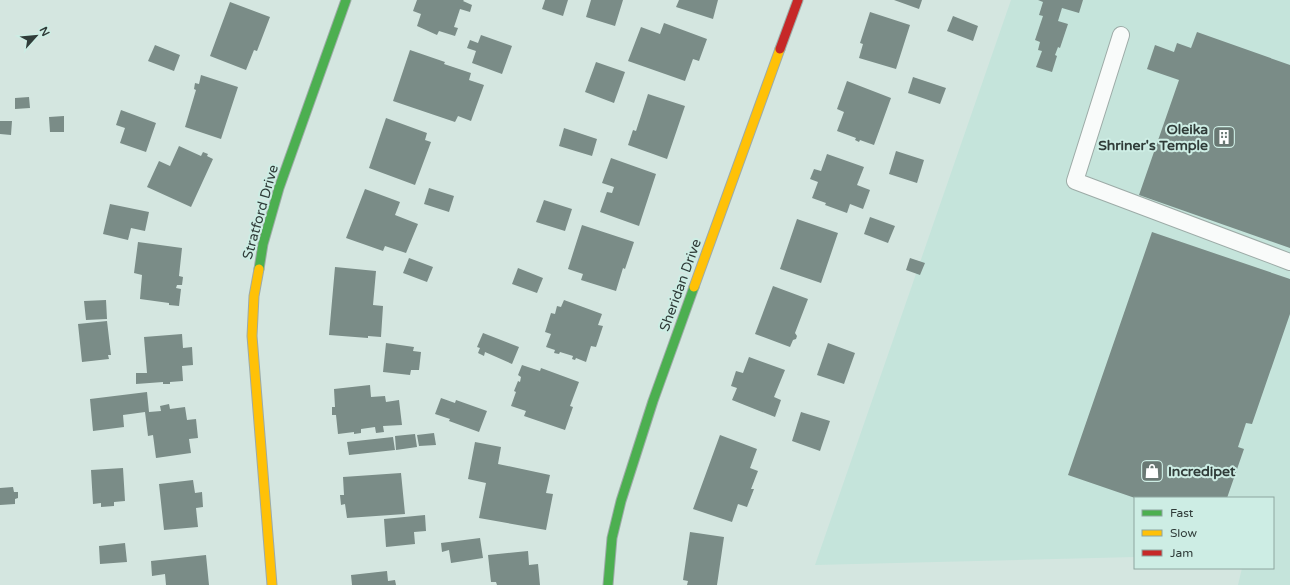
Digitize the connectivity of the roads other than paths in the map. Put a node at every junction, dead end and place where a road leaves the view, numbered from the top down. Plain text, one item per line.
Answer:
1 (346, 0) edge
2 (798, 0) edge
3 (1121, 35) dead end
4 (1290, 262) edge
5 (272, 585) edge
6 (608, 585) edge

1 - 5 street, Stratford Drive
2 - 6 street, Sheridan Drive
3 - 4 lane

